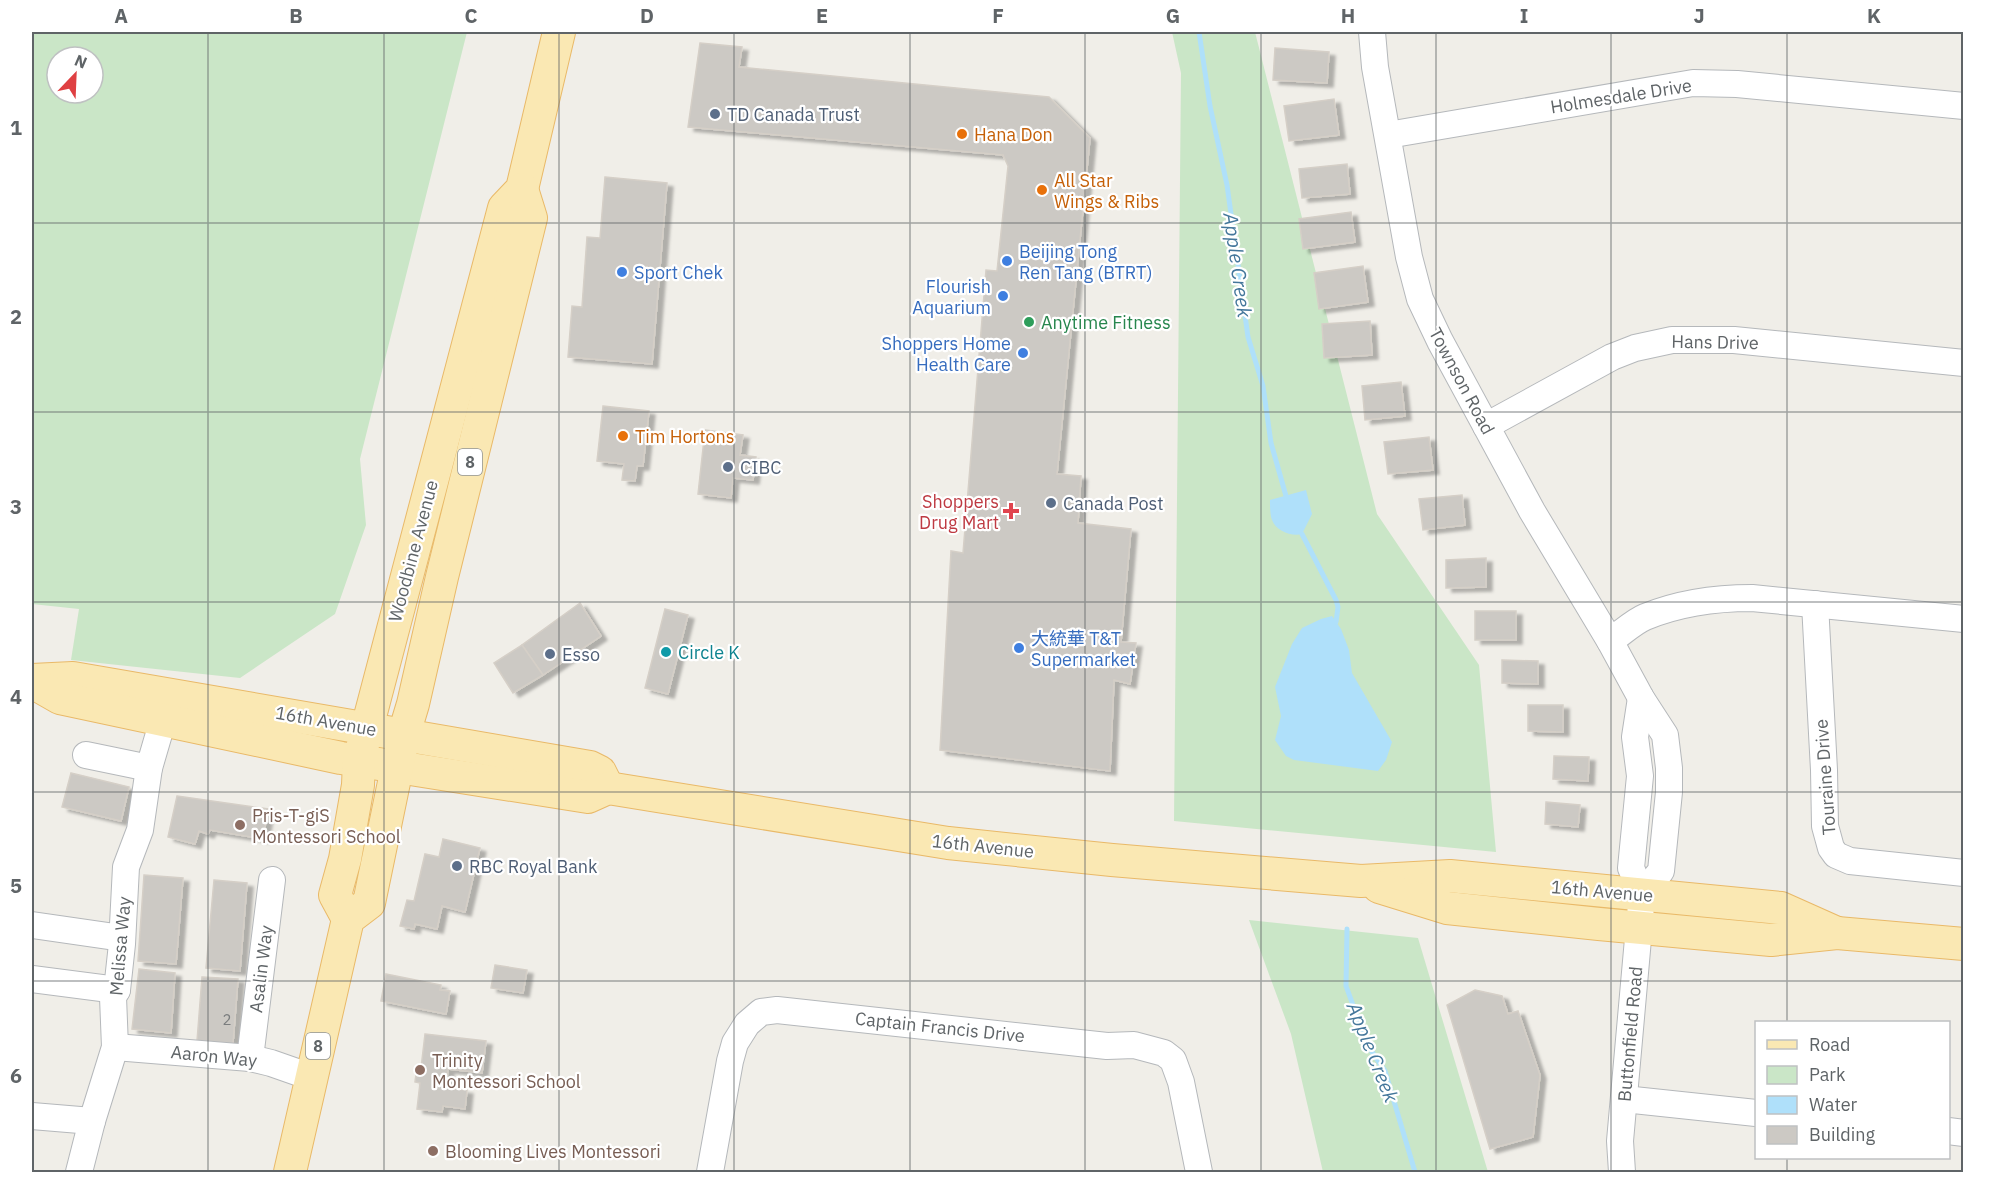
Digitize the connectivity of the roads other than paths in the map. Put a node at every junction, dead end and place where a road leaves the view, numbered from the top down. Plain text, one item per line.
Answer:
1 (559, 32) edge
2 (1372, 32) edge
3 (1964, 106) edge
4 (1388, 135) junction
5 (522, 189) junction
6 (1964, 363) edge
7 (1486, 426) junction
8 (1815, 604) junction
9 (1964, 619) edge
10 (1610, 641) junction
11 (32, 681) edge
12 (163, 720) junction
13 (366, 728) junction
14 (404, 734) junction
15 (86, 754) dead end
16 (359, 761) junction
17 (397, 766) junction
18 (149, 768) junction
19 (608, 788) junction
20 (1964, 873) edge
21 (272, 880) dead end
22 (1361, 882) junction
23 (1642, 894) junction
24 (348, 919) junction
25 (32, 925) edge
26 (1639, 928) junction
27 (1837, 933) junction
28 (122, 938) junction
29 (1964, 944) edge
30 (32, 980) edge
31 (117, 990) junction
32 (116, 1047) junction
33 (250, 1058) junction
34 (311, 1077) junction
35 (1624, 1099) junction
36 (1755, 1113) edge
37 (32, 1116) edge
38 (92, 1121) junction
39 (79, 1173) edge
40 (290, 1173) edge
41 (710, 1173) edge
42 (1199, 1173) edge
43 (1623, 1173) edge

1 - 5 main road, Woodbine Avenue / 8
2 - 4 street, Townson Road
3 - 4 street, Holmesdale Drive
4 - 7 street, Townson Road
5 - 13 main road, Woodbine Avenue / 8
5 - 14 main road, Woodbine Avenue / 8
6 - 7 street, Hans Drive
7 - 10 street, Townson Road
8 - 9 street
8 - 10 street
8 - 20 street, Touraine Drive
10 - 23 street, Townson Road
11 - 12 main road, 16th Avenue
11 - 13 main road, 16th Avenue
12 - 16 main road, 16th Avenue
12 - 18 street, Melissa Way
13 - 14 main road, 16th Avenue
13 - 16 main road, Woodbine Avenue / 8
14 - 17 main road, Woodbine Avenue / 8
14 - 19 main road, 16th Avenue
15 - 18 street
16 - 17 main road, 16th Avenue
16 - 24 main road, Woodbine Avenue / 8
17 - 19 main road, 16th Avenue
17 - 24 main road, Woodbine Avenue / 8
18 - 28 street, Melissa Way
19 - 22 main road, 16th Avenue
21 - 33 street, Asalin Way
22 - 23 main road, 16th Avenue
22 - 26 main road, 16th Avenue
23 - 26 street, Buttonfield Road
23 - 27 main road, 16th Avenue
24 - 34 main road, 8
25 - 28 street
26 - 27 main road, 16th Avenue
26 - 35 street, Buttonfield Road
27 - 29 main road, 16th Avenue
28 - 31 street, Melissa Way
30 - 31 street
31 - 32 street, Melissa Way
32 - 33 street, Aaron Way
32 - 38 street, Melissa Way
33 - 34 street, Aaron Way
34 - 40 main road, 8
35 - 36 street
35 - 43 street, Buttonfield Road
37 - 38 street
38 - 39 street, Melissa Way
41 - 42 street, Captain Francis Drive

